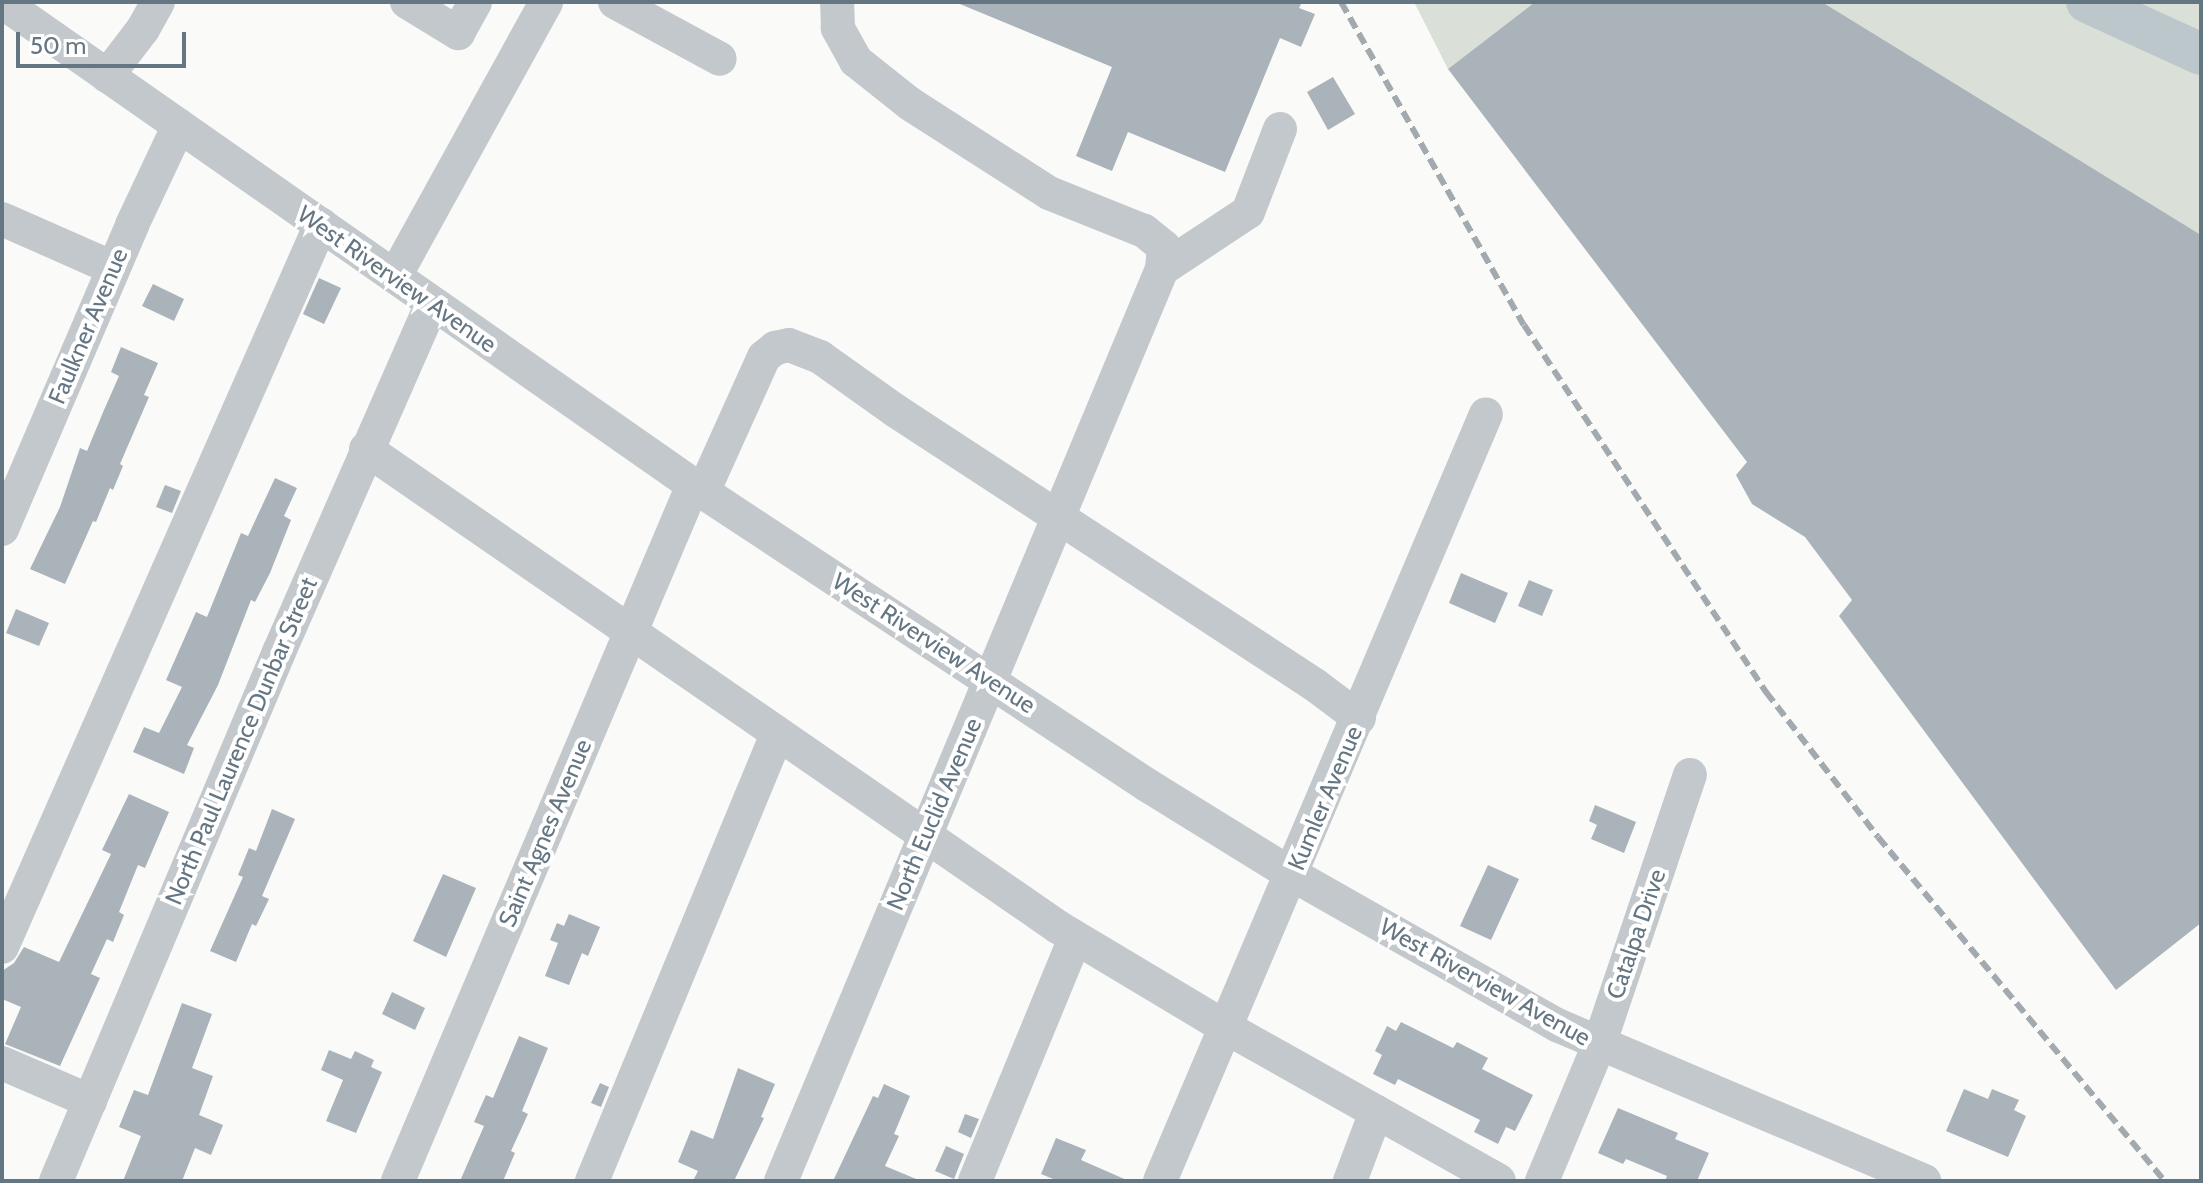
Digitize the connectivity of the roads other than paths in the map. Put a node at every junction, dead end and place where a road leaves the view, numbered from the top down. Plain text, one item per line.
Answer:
1 (2, 2) edge
2 (158, 2) edge
3 (407, 2) edge
4 (475, 2) edge
5 (546, 2) edge
6 (615, 2) edge
7 (837, 2) edge
8 (720, 59) dead end
9 (107, 76) junction
10 (179, 125) junction
11 (1280, 129) dead end
12 (2, 219) edge
13 (321, 224) junction
14 (113, 268) junction
15 (1162, 269) junction
16 (395, 276) junction
17 (432, 304) junction
18 (1486, 414) dead end
19 (366, 449) junction
20 (698, 488) junction
21 (1057, 519) junction
22 (2, 529) edge
23 (630, 634) junction
24 (992, 680) junction
25 (1359, 718) junction
26 (777, 734) junction
27 (1690, 775) dead end
28 (924, 835) junction
29 (1293, 875) junction
30 (1075, 938) junction
31 (2, 947) edge
32 (1225, 1027) junction
33 (1599, 1045) junction
34 (2, 1063) edge
35 (90, 1101) junction
36 (1376, 1112) junction
37 (1887, 1173) edge
38 (56, 1181) edge
39 (398, 1181) edge
40 (592, 1181) edge
41 (781, 1181) edge
42 (975, 1181) edge
43 (1160, 1181) edge
44 (1350, 1181) edge
45 (1499, 1181) edge
46 (1542, 1181) edge
47 (1924, 1181) edge

1 - 9 street, West Riverview Avenue
2 - 9 street
3 - 4 street
5 - 16 street
6 - 8 street
7 - 15 street
9 - 10 street, West Riverview Avenue
10 - 13 street, West Riverview Avenue
10 - 14 street, Faulkner Avenue
11 - 15 street
12 - 14 street
13 - 16 street, West Riverview Avenue
13 - 31 street
14 - 22 street, Faulkner Avenue
15 - 21 street, North Euclid Avenue
16 - 17 street, West Riverview Avenue
17 - 19 street, North Paul Laurence Dunbar Street
17 - 20 street, West Riverview Avenue
18 - 25 street, Kumler Avenue
19 - 23 street
19 - 35 street, North Paul Laurence Dunbar Street
20 - 21 street, Saint Agnes Avenue
20 - 23 street, Saint Agnes Avenue
20 - 24 street, West Riverview Avenue
21 - 24 street, North Euclid Avenue
21 - 25 street, Saint Agnes Avenue
23 - 26 street
23 - 39 street, Saint Agnes Avenue
24 - 28 street, North Euclid Avenue
24 - 29 street, West Riverview Avenue
25 - 29 street, Kumler Avenue
26 - 28 street
26 - 40 street
27 - 33 street, Catalpa Drive
28 - 30 street
28 - 41 street, North Euclid Avenue
29 - 32 street, Kumler Avenue
29 - 33 street, West Riverview Avenue
30 - 32 street
30 - 42 street
32 - 36 street
32 - 43 street, Kumler Avenue
33 - 37 street, West Riverview Avenue
33 - 46 street, Catalpa Drive
34 - 35 street
35 - 38 street, North Paul Laurence Dunbar Street
36 - 44 street
36 - 45 street
37 - 47 street, West Riverview Avenue

